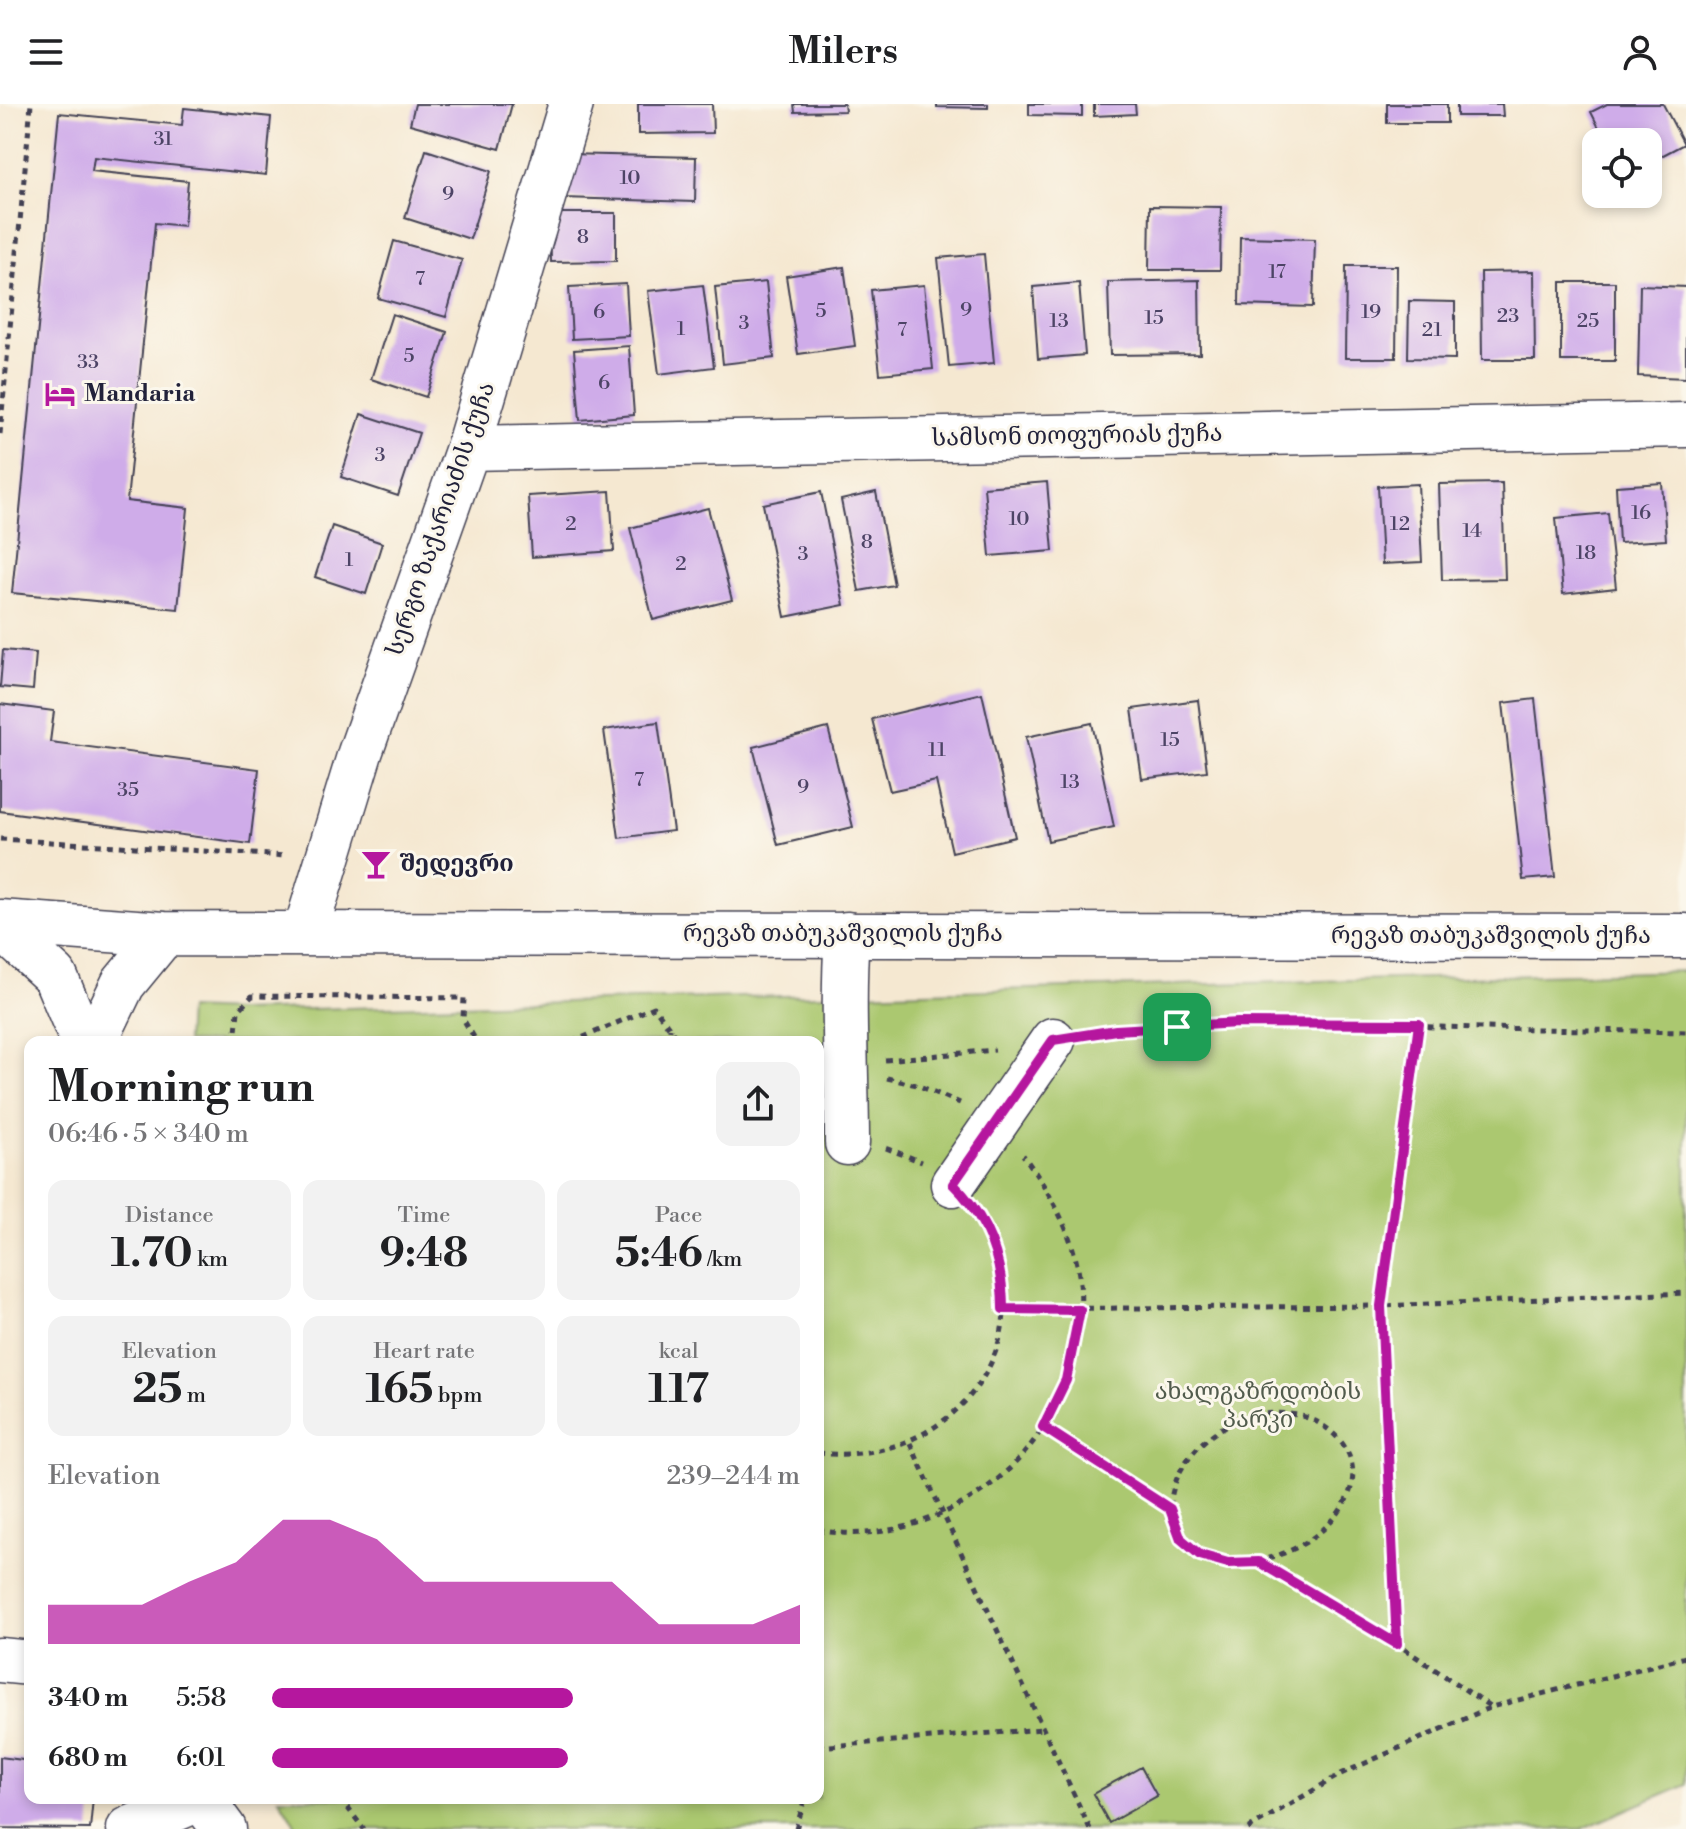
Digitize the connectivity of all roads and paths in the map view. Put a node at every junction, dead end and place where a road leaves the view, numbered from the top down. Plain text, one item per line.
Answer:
1 (31, 104) edge
2 (571, 104) edge
3 (1686, 425) edge
4 (0, 434) edge
5 (468, 448) junction
6 (0, 839) edge
7 (328, 858) junction
8 (0, 924) edge
9 (305, 933) junction
10 (164, 934) junction
11 (847, 934) junction
12 (1686, 936) edge
13 (1419, 1024) junction
14 (670, 1028) junction
15 (1686, 1032) edge
16 (80, 1036) edge
17 (98, 1036) edge
18 (236, 1036) edge
19 (473, 1036) edge
20 (594, 1036) edge
21 (669, 1036) edge
22 (676, 1036) edge
23 (1053, 1040) junction
24 (847, 1068) junction
25 (995, 1127) junction
26 (847, 1143) joint
27 (953, 1184) junction
28 (1686, 1293) edge
29 (1381, 1306) junction
30 (1003, 1309) junction
31 (1080, 1310) junction
32 (1043, 1427) junction
33 (910, 1443) junction
34 (824, 1454) edge
35 (1170, 1509) junction
36 (943, 1513) junction
37 (824, 1530) edge
38 (1259, 1562) junction
39 (1397, 1644) junction
40 (1686, 1657) edge
41 (1491, 1707) junction
42 (1043, 1729) junction
43 (824, 1750) edge
44 (187, 1804) edge
45 (205, 1804) edge
46 (345, 1804) edge
47 (803, 1804) edge
48 (129, 1829) edge
49 (224, 1829) edge
50 (364, 1829) edge
51 (796, 1829) edge
52 (1090, 1829) edge
53 (1248, 1829) edge

1 - 4 path
2 - 5 street, სერგო ზაქარიაძის ქუჩა
3 - 5 street, სამსონ თოფურიას ქუჩა
5 - 7 street, სერგო ზაქარიაძის ქუჩა
6 - 7 path
7 - 9 street, სერგო ზაქარიაძის ქუჩა
8 - 10 street, რევაზ თაბუკაშვილის ქუჩა
8 - 16 street
9 - 10 street, რევაზ თაბუკაშვილის ქუჩა
9 - 11 street, რევაზ თაბუკაშვილის ქუჩა
10 - 17 street
11 - 12 street, რევაზ თაბუკაშვილის ქუჩა
11 - 24 street
13 - 15 path
13 - 23 path
13 - 29 path
14 - 20 path
14 - 21 path
14 - 22 path
18 - 19 path
23 - 24 path
23 - 25 street
24 - 25 path
24 - 26 street
25 - 27 street
25 - 31 path
26 - 27 path
27 - 30 path
28 - 29 path
29 - 31 path
29 - 39 path
30 - 31 path
30 - 33 path
31 - 32 path
32 - 35 path
32 - 36 path
33 - 34 path
33 - 36 path
35 - 38 path
35 - 38 path
36 - 37 path
36 - 42 path
38 - 39 path
39 - 41 path
40 - 41 path
41 - 53 path
42 - 43 path
42 - 52 path
44 - 48 street
45 - 49 street
46 - 50 path
47 - 51 path

